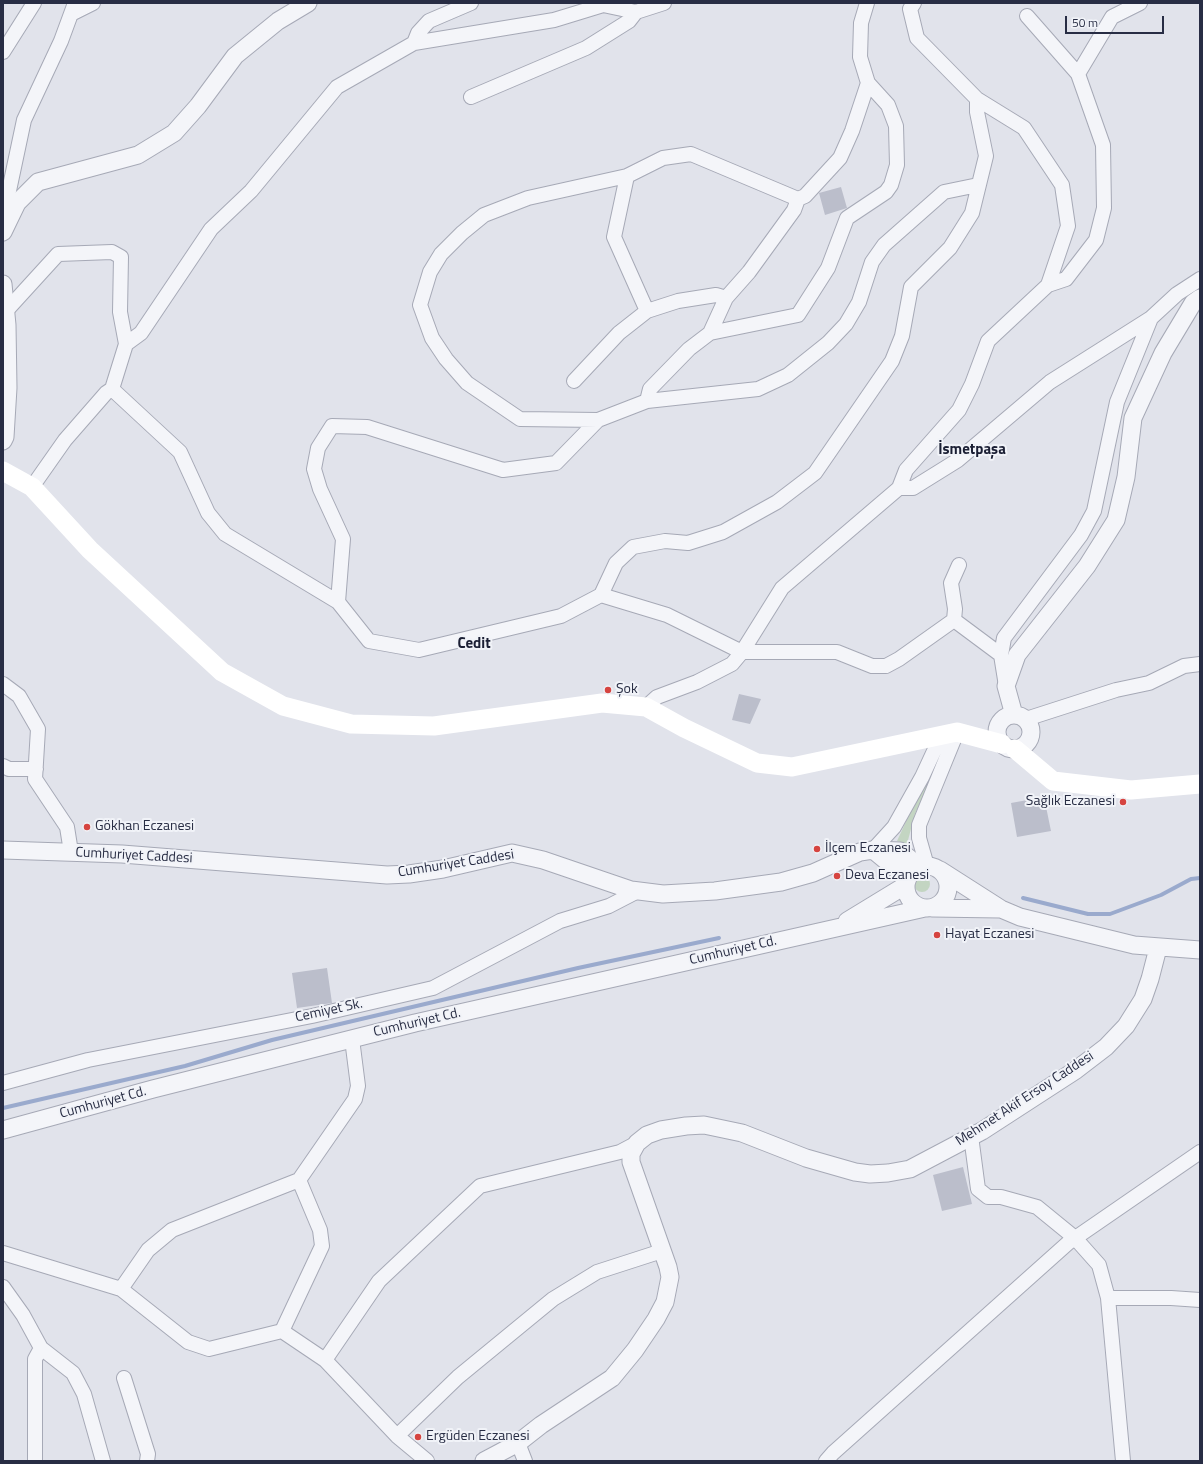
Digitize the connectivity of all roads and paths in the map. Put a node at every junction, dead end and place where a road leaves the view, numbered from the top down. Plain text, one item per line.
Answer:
1 (34, 3) edge
2 (93, 3) edge
3 (308, 3) edge
4 (471, 3) edge
5 (664, 3) edge
6 (867, 3) edge
7 (914, 3) edge
8 (1140, 3) edge
9 (73, 9) edge
10 (636, 12) junction
11 (1027, 16) dead end
12 (414, 43) junction
13 (3, 52) edge
14 (1078, 74) junction
15 (868, 83) junction
16 (471, 97) dead end
17 (977, 99) junction
18 (627, 176) junction
19 (6, 184) edge
20 (978, 185) junction
21 (798, 199) junction
22 (3, 219) edge
23 (3, 232) edge
24 (1200, 279) edge
25 (3, 284) edge
26 (1048, 285) junction
27 (726, 298) junction
28 (1200, 298) edge
29 (647, 311) junction
30 (1151, 318) junction
31 (5, 321) edge
32 (710, 333) junction
33 (126, 344) junction
34 (574, 381) dead end
35 (112, 389) junction
36 (646, 400) junction
37 (598, 420) junction
38 (3, 441) edge
39 (3, 471) edge
40 (32, 487) junction
41 (900, 488) junction
42 (959, 566) dead end
43 (601, 595) junction
44 (338, 602) junction
45 (954, 620) junction
46 (742, 652) junction
47 (1001, 655) junction
48 (1199, 662) edge
49 (3, 684) edge
50 (1006, 686) junction
51 (646, 707) junction
52 (1020, 717) junction
53 (949, 734) junction
54 (1008, 746) junction
55 (3, 766) edge
56 (36, 769) junction
57 (1200, 784) edge
58 (3, 850) edge
59 (873, 850) junction
60 (71, 852) junction
61 (929, 868) junction
62 (906, 882) junction
63 (638, 891) junction
64 (929, 908) junction
65 (1001, 909) junction
66 (835, 928) junction
67 (1158, 948) junction
68 (1200, 950) edge
69 (352, 1039) junction
70 (3, 1083) edge
71 (3, 1130) edge
72 (972, 1136) junction
73 (637, 1143) junction
74 (1200, 1152) edge
75 (299, 1180) junction
76 (1075, 1238) junction
77 (662, 1251) junction
78 (3, 1254) edge
79 (3, 1287) edge
80 (121, 1289) junction
81 (1108, 1298) junction
82 (1200, 1300) edge
83 (282, 1331) junction
84 (41, 1348) junction
85 (325, 1360) junction
86 (124, 1378) dead end
87 (397, 1436) junction
88 (518, 1443) junction
89 (35, 1461) edge
90 (103, 1461) edge
91 (147, 1461) edge
92 (427, 1461) edge
93 (484, 1461) edge
94 (525, 1461) edge
95 (826, 1461) edge
96 (1123, 1461) edge

1 - 13 street
2 - 9 street
3 - 23 street
4 - 12 street
5 - 10 street
6 - 15 street
7 - 17 street
8 - 14 street
9 - 19 street
10 - 12 street
10 - 16 street
11 - 14 street
12 - 33 street
14 - 26 street
15 - 21 street
15 - 32 street
17 - 20 street
17 - 26 street
18 - 21 street
18 - 29 street
18 - 37 street
19 - 22 street
20 - 36 street
20 - 43 street
21 - 27 street
24 - 30 street
25 - 31 street
26 - 41 street
27 - 29 street
27 - 32 street
28 - 50 street
29 - 34 street
30 - 41 street
30 - 47 street
31 - 33 street
31 - 38 street
32 - 36 street
33 - 35 street
35 - 40 street
35 - 44 street
36 - 37 street
37 - 44 street
39 - 40 main road
40 - 51 main road
41 - 46 street
42 - 45 street
43 - 44 street
43 - 46 street
45 - 46 street
45 - 47 street
46 - 51 street
47 - 50 street
48 - 52 street
49 - 56 street
50 - 52 street
51 - 53 main road
52 - 54 street
52 - 54 street
53 - 54 main road
53 - 59 street
53 - 61 street
54 - 57 main road
55 - 56 street
56 - 60 street
58 - 60 street, Cumhuriyet Caddesi
59 - 61 street, Cumhuriyet Caddesi
59 - 62 street
59 - 63 street, Cumhuriyet Caddesi
60 - 63 street, Cumhuriyet Caddesi
61 - 62 street
61 - 64 street
61 - 65 street, Cumhuriyet Caddesi
62 - 64 street
62 - 66 street
63 - 70 street, Cemiyet Sk.
64 - 65 street, Cumhuriyet Caddesi
64 - 66 street, Cumhuriyet Cd.
65 - 67 street, Cumhuriyet Caddesi
66 - 69 street, Cumhuriyet Cd.
67 - 68 street, Cumhuriyet Caddesi
67 - 72 street, Mehmet Akif Ersoy Caddesi
69 - 71 street, Cumhuriyet Cd.
69 - 75 street
72 - 73 street, Mehmet Akif Ersoy Caddesi
72 - 76 street
73 - 77 street
73 - 85 street
74 - 76 street
75 - 80 street
75 - 83 street
76 - 81 street
76 - 95 street
77 - 87 street
77 - 88 street
78 - 80 street
79 - 84 street
80 - 83 street
81 - 82 street
81 - 96 street
83 - 85 street
84 - 89 street
84 - 90 street
85 - 87 street
86 - 91 street
87 - 92 street
88 - 93 street
88 - 94 street

